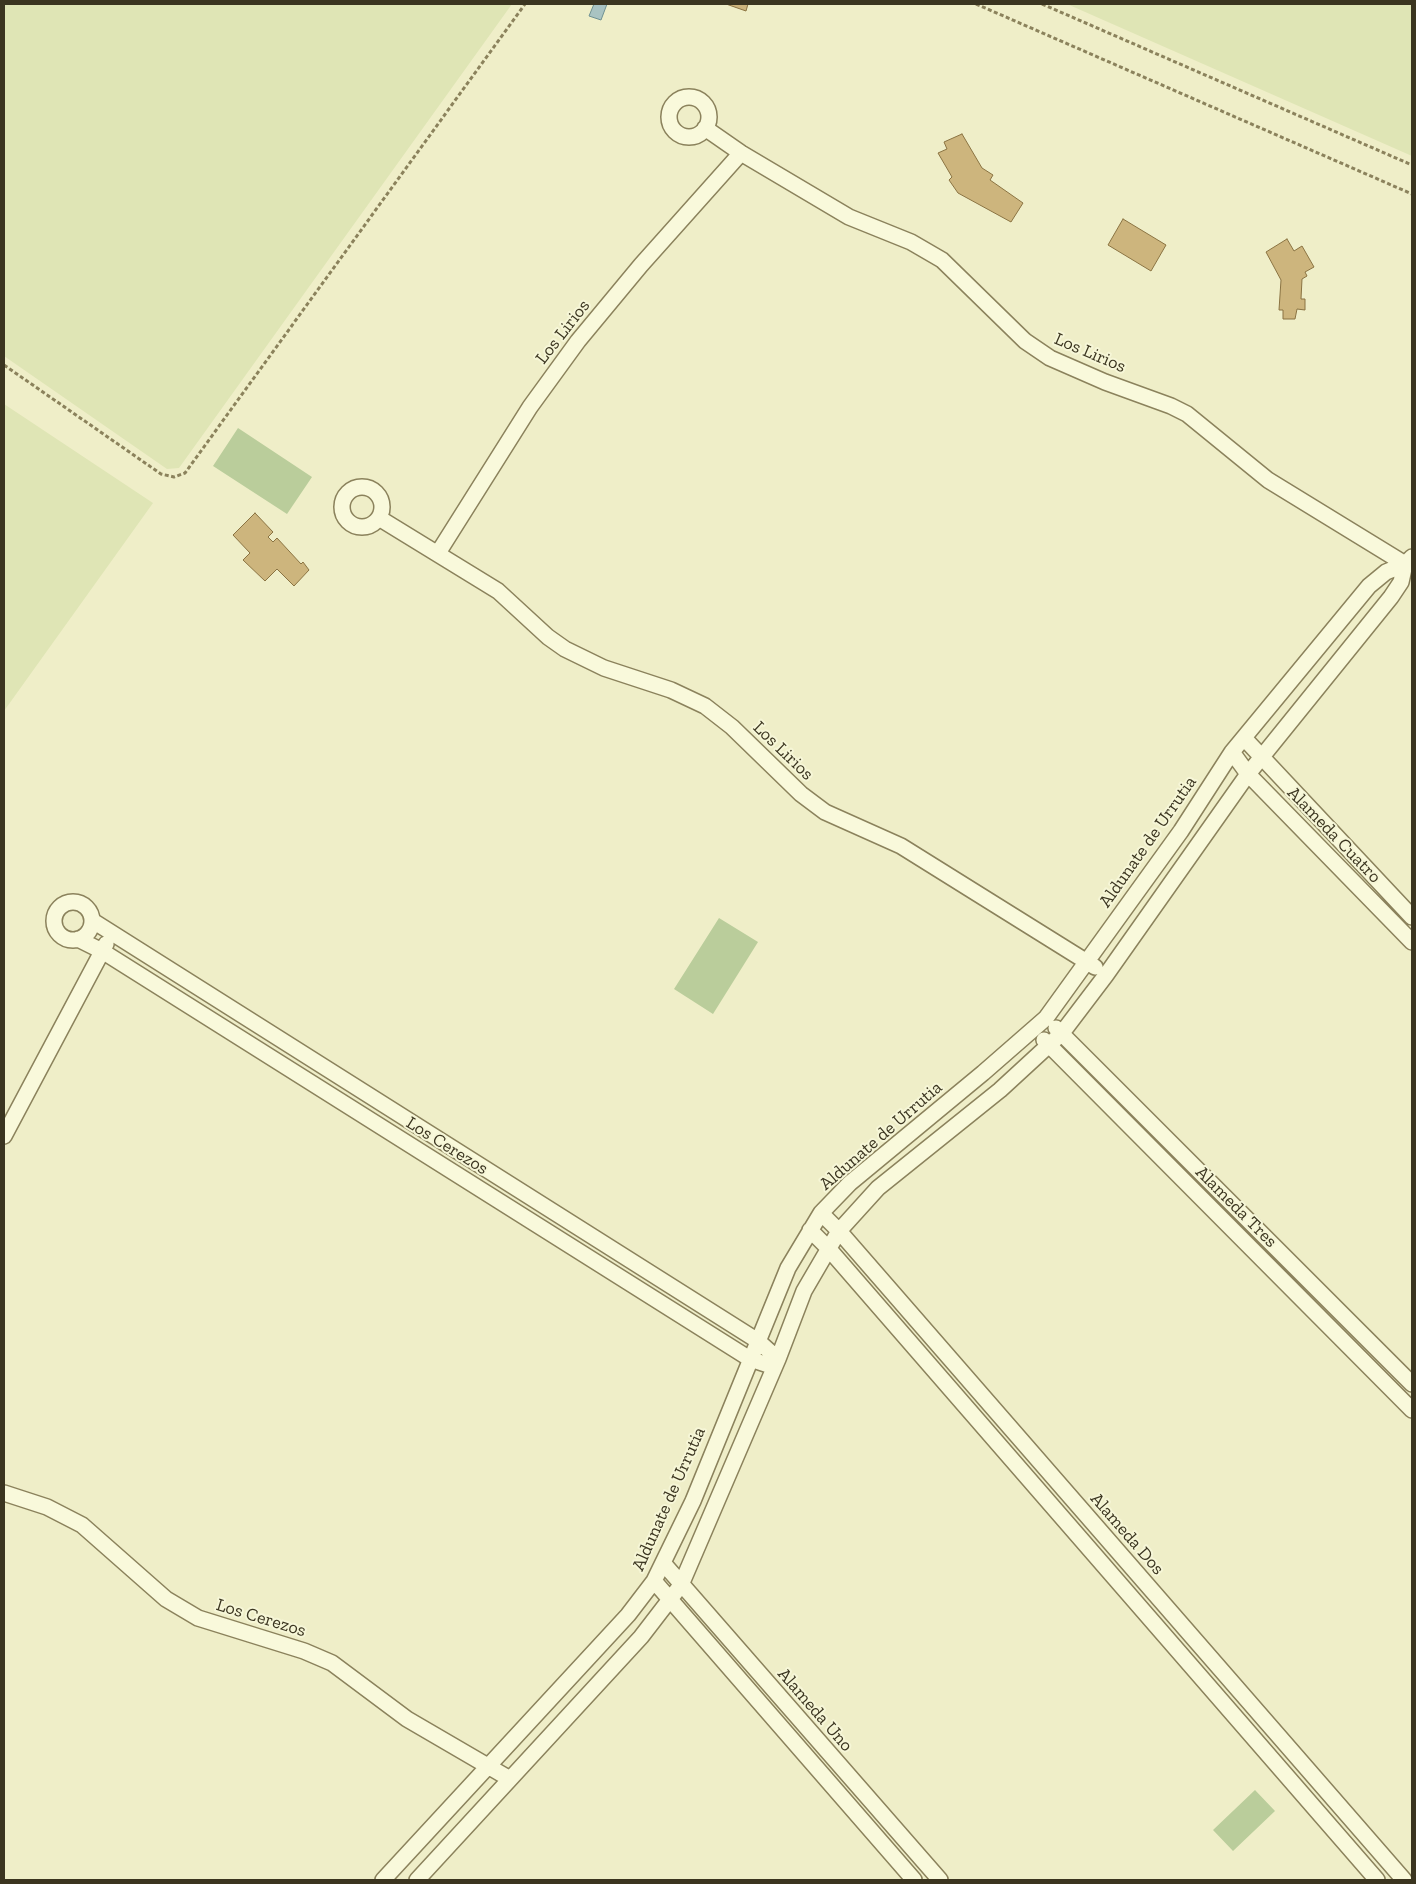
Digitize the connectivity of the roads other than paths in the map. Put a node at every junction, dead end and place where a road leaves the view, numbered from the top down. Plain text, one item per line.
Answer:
1 (705, 128) dead end
2 (741, 153) junction
3 (379, 518) dead end
4 (438, 553) junction
5 (1409, 560) edge
6 (1244, 738) junction
7 (1232, 752) junction
8 (1261, 756) junction
9 (1248, 774) junction
10 (1412, 917) edge
11 (93, 921) junction
12 (113, 935) junction
13 (78, 940) junction
14 (1412, 942) edge
15 (102, 951) junction
16 (1088, 962) junction
17 (1106, 975) junction
18 (1046, 1018) junction
19 (1034, 1030) junction
20 (1062, 1033) junction
21 (1050, 1046) junction
22 (4, 1136) edge
23 (821, 1213) junction
24 (810, 1230) junction
25 (839, 1231) junction
26 (828, 1248) junction
27 (758, 1341) junction
28 (750, 1359) junction
29 (776, 1363) junction
30 (1412, 1384) edge
31 (1412, 1410) edge
32 (4, 1494) edge
33 (664, 1564) junction
34 (654, 1581) junction
35 (681, 1585) junction
36 (671, 1600) junction
37 (490, 1766) junction
38 (510, 1779) junction
39 (383, 1880) edge
40 (417, 1880) edge
41 (914, 1880) edge
42 (940, 1880) edge
43 (1377, 1880) edge
44 (1404, 1880) edge

1 - 2 street, Los Lirios
2 - 4 street, Los Lirios
2 - 5 street, Los Lirios
3 - 4 street, Los Lirios
4 - 16 street, Los Lirios
5 - 6 street, Aldunate de Urrutia
5 - 8 street
6 - 7 street, Aldunate de Urrutia
6 - 8 street, Alameda Cuatro
7 - 9 street, Alameda Cuatro
7 - 16 street, Aldunate de Urrutia
8 - 9 street
8 - 10 street, Alameda Cuatro
9 - 14 street, Alameda Cuatro
9 - 17 street
11 - 12 street, Los Cerezos
11 - 13 street
11 - 13 street, Los Cerezos
12 - 15 street
12 - 27 street, Los Cerezos
13 - 15 street, Los Cerezos
15 - 22 street
15 - 28 street, Los Cerezos
16 - 17 street, Los Lirios
16 - 18 street, Aldunate de Urrutia
17 - 20 street
18 - 19 street, Aldunate de Urrutia
18 - 20 street, Alameda Tres
19 - 21 street, Alameda Tres
19 - 23 street, Aldunate de Urrutia
20 - 21 street
20 - 30 street, Alameda Tres
21 - 25 street
21 - 31 street, Alameda Tres
23 - 24 street, Aldunate de Urrutia
23 - 25 street, Alameda Dos
24 - 26 street
24 - 27 street, Aldunate de Urrutia
25 - 26 street
25 - 44 street, Alameda Dos
26 - 29 street
26 - 43 street
27 - 28 street, Aldunate de Urrutia
27 - 29 street, Los Cerezos
28 - 29 street, Los Cerezos
28 - 33 street, Aldunate de Urrutia
29 - 35 street
32 - 37 street, Los Cerezos
33 - 34 street, Aldunate de Urrutia
33 - 35 street, Alameda Uno
34 - 36 street, Alameda Uno
34 - 37 street, Aldunate de Urrutia
35 - 36 street
35 - 42 street, Alameda Uno
36 - 38 street
36 - 41 street, Alameda Uno
37 - 38 street, Los Cerezos
37 - 39 street, Aldunate de Urrutia
38 - 40 street

